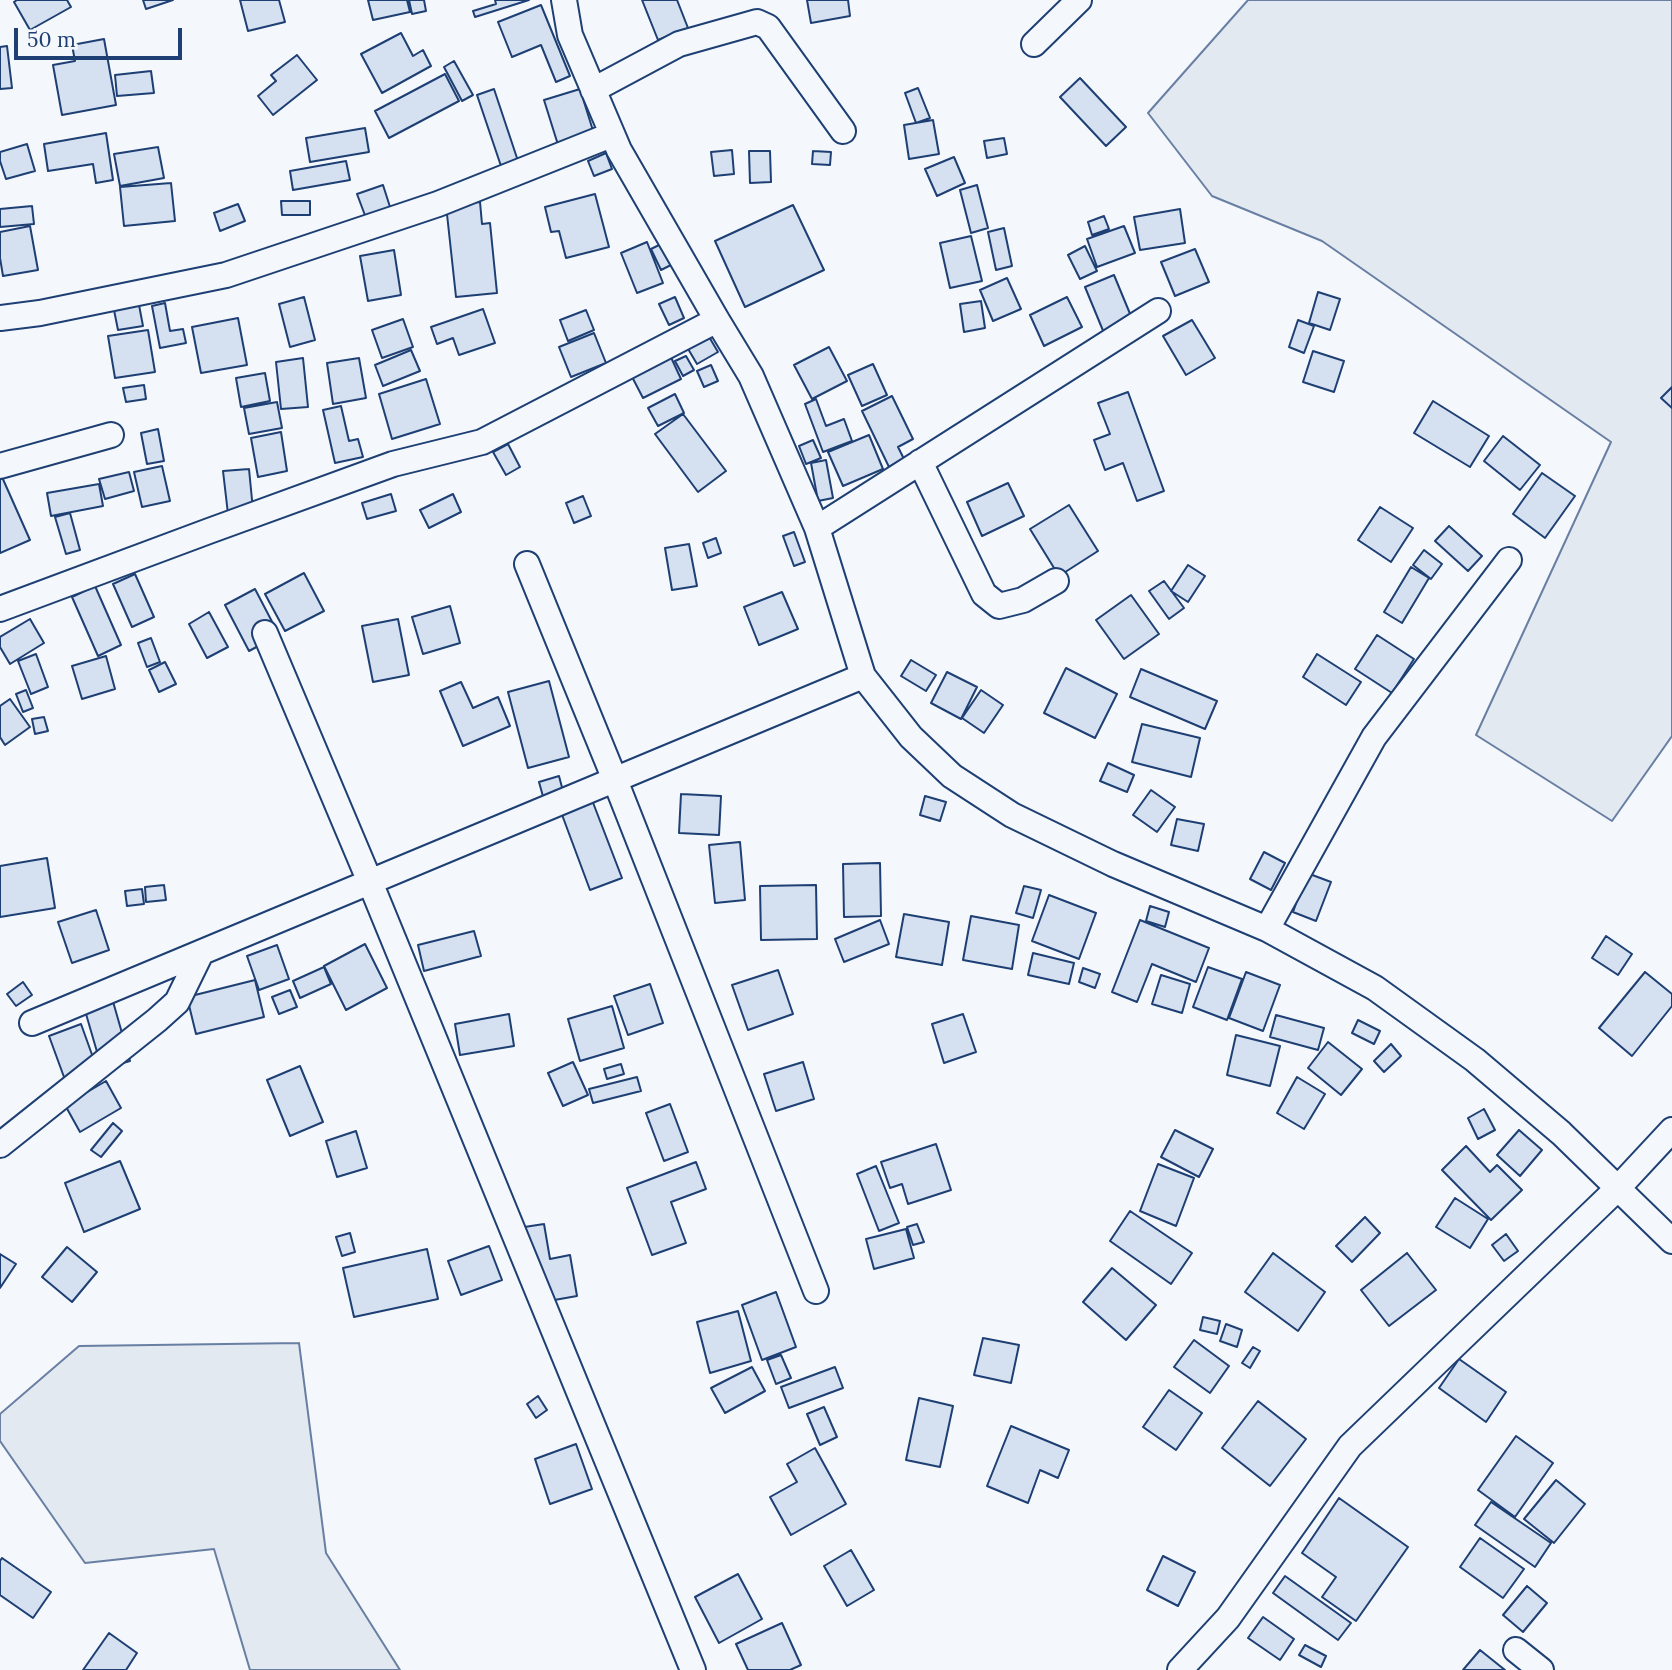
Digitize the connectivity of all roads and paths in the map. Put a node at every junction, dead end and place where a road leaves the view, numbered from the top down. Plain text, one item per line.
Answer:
1 (564, 0) edge
2 (1079, 0) edge
3 (1034, 44) dead end
4 (593, 90) junction
5 (843, 131) dead end
6 (611, 135) junction
7 (1158, 311) dead end
8 (0, 318) edge
9 (717, 320) junction
10 (111, 435) dead end
11 (920, 463) junction
12 (0, 466) edge
13 (817, 528) junction
14 (1509, 559) dead end
15 (527, 564) dead end
16 (1056, 581) dead end
17 (0, 609) edge
18 (265, 633) dead end
19 (863, 676) junction
20 (615, 780) junction
21 (369, 882) junction
22 (1266, 929) junction
23 (201, 953) junction
24 (32, 1023) dead end
25 (1672, 1130) edge
26 (0, 1145) edge
27 (1618, 1188) junction
28 (1672, 1241) edge
29 (816, 1291) dead end
30 (1516, 1650) dead end
31 (693, 1670) edge
32 (1180, 1670) edge
33 (1541, 1670) edge

1 - 4 street
2 - 3 street
4 - 5 street
4 - 6 street
6 - 8 street
6 - 9 street
7 - 11 street
9 - 13 street
9 - 17 street
10 - 12 street
11 - 13 street
11 - 16 street
13 - 19 street
14 - 22 street
15 - 20 street
18 - 21 street
19 - 20 street
19 - 22 street
20 - 21 street
20 - 29 street
21 - 23 street
21 - 31 street
22 - 27 street
23 - 24 street
23 - 26 street
25 - 27 street
27 - 28 street
27 - 32 street
30 - 33 street

